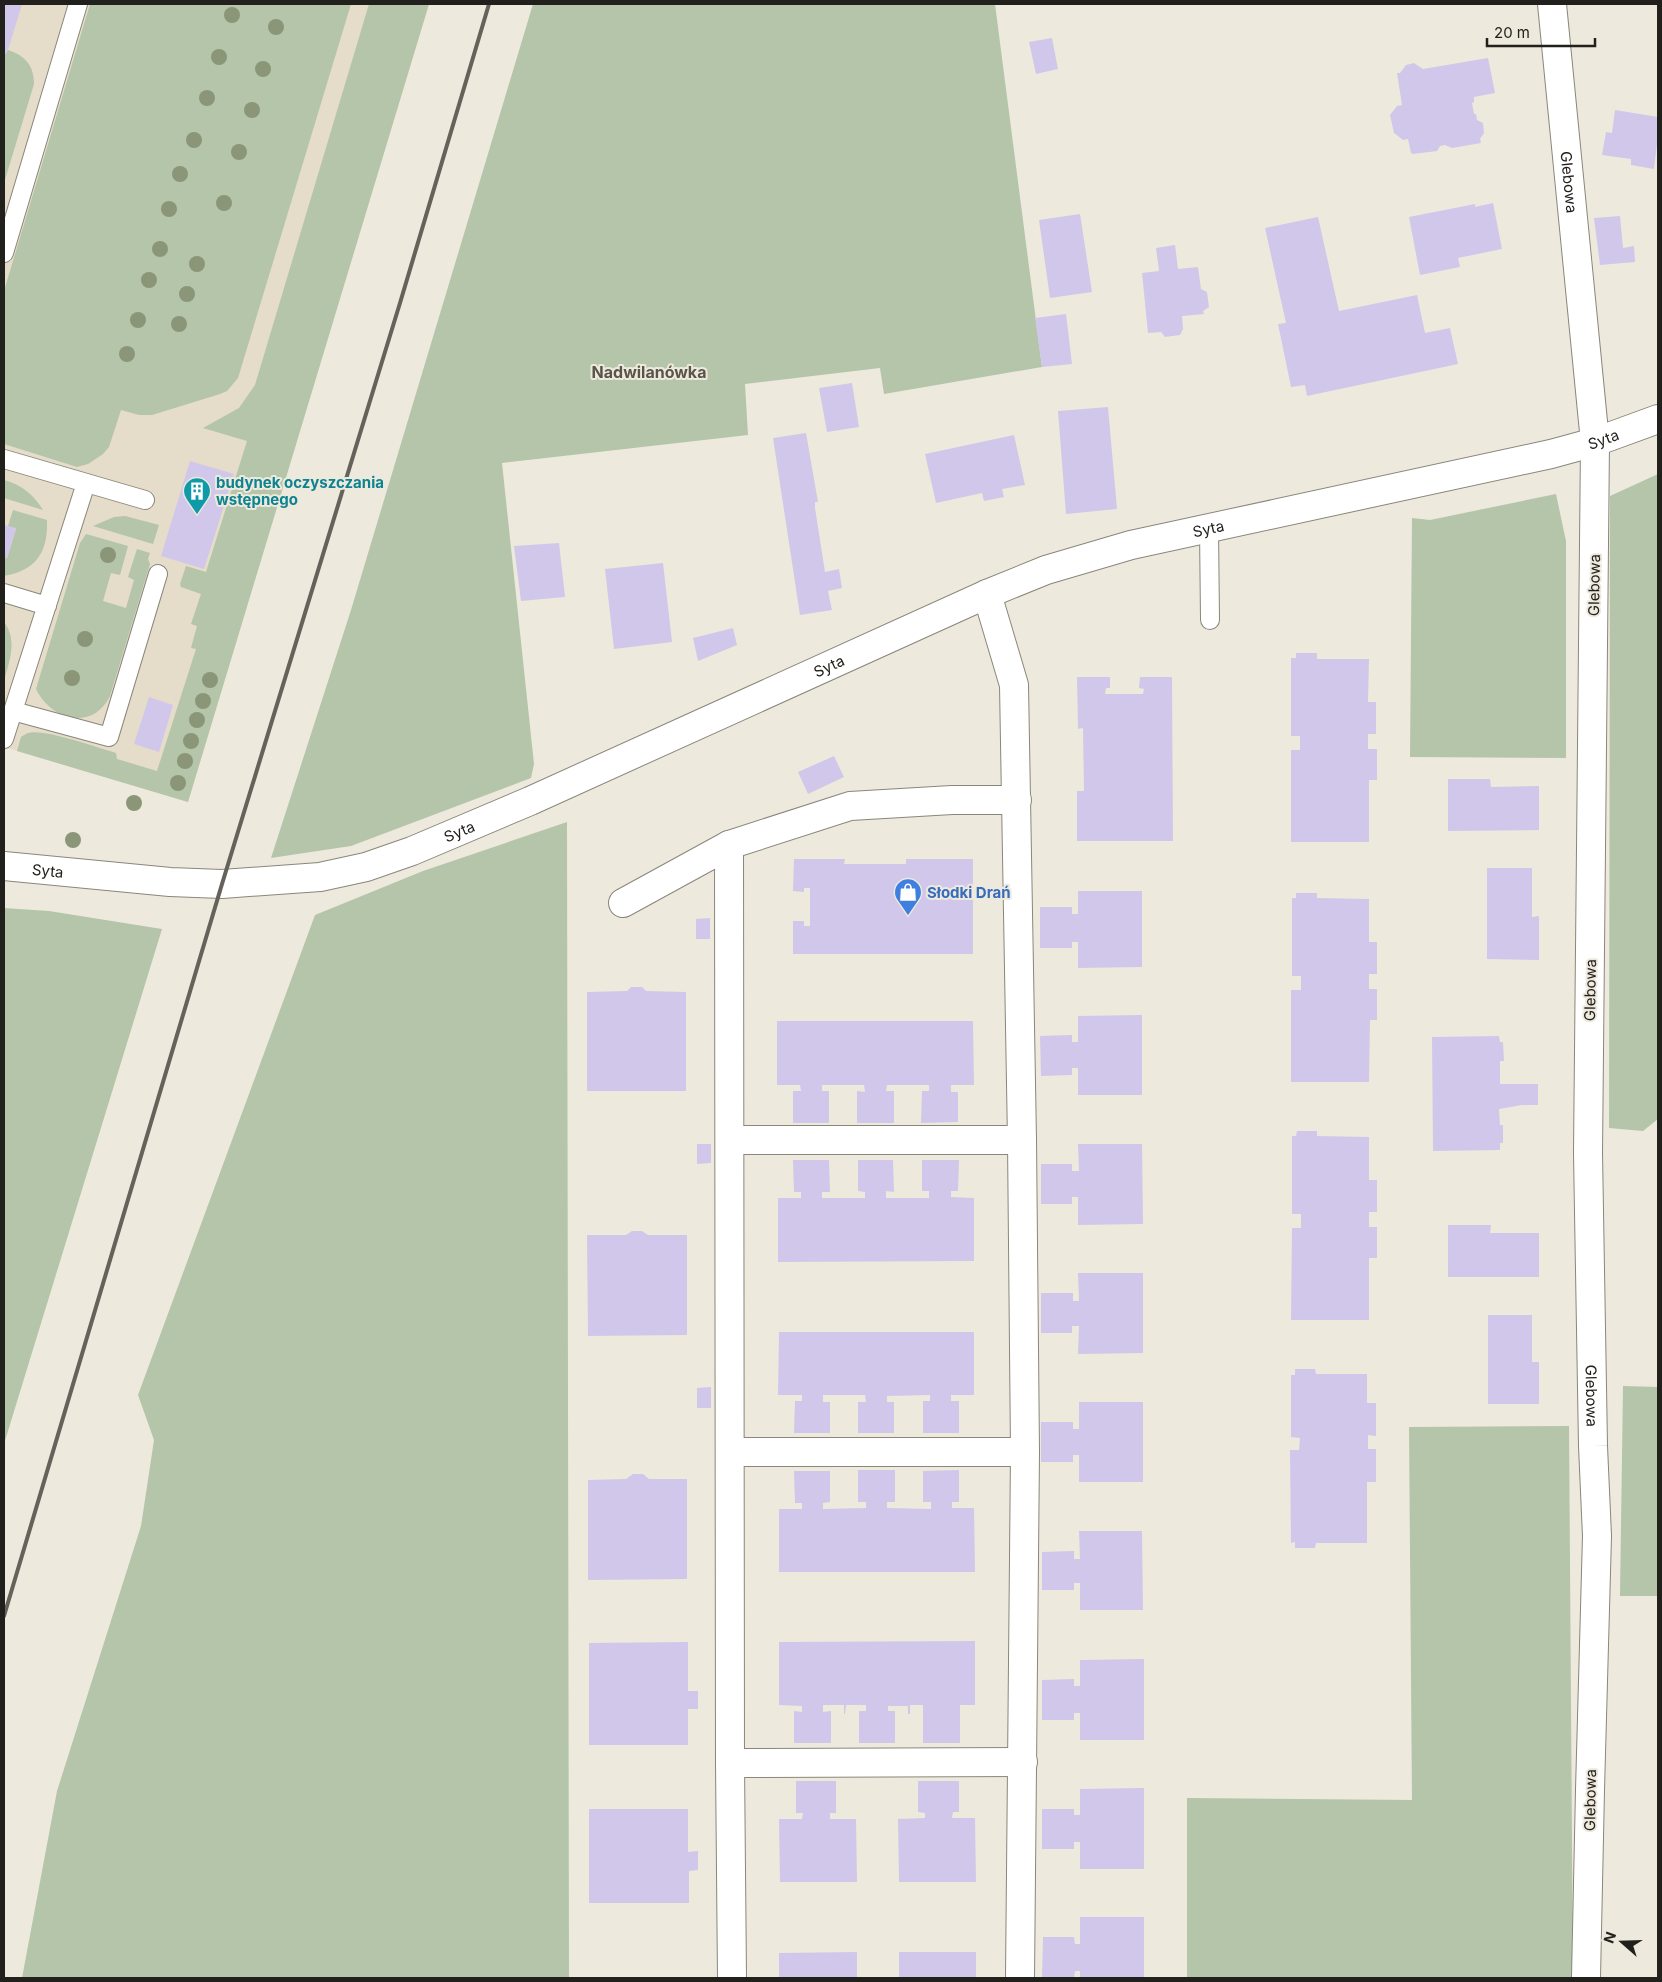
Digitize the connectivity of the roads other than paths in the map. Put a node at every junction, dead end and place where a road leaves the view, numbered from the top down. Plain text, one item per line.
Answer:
1 (78, 4) edge
2 (1552, 4) edge
3 (4, 253) edge
4 (1658, 419) edge
5 (1595, 442) junction
6 (4, 459) edge
7 (86, 483) junction
8 (145, 500) dead end
9 (1209, 529) junction
10 (158, 574) dead end
11 (4, 593) edge
12 (987, 594) junction
13 (46, 606) junction
14 (1210, 620) dead end
15 (14, 711) junction
16 (4, 739) edge
17 (1016, 800) junction
18 (729, 844) junction
19 (4, 866) edge
20 (623, 903) dead end
21 (730, 1140) junction
22 (1022, 1140) junction
23 (730, 1452) junction
24 (1025, 1452) junction
25 (730, 1762) junction
26 (1022, 1762) junction
27 (732, 1978) edge
28 (1020, 1978) edge
29 (1586, 1978) edge

1 - 3 lane
2 - 5 street, Glebowa
4 - 5 street, Syta
5 - 9 street, Syta
5 - 29 street, Glebowa
6 - 7 lane
7 - 8 lane
7 - 13 lane
9 - 12 street, Syta
9 - 14 lane
10 - 15 lane
11 - 13 lane
12 - 17 street
12 - 19 street, Syta
13 - 15 lane
15 - 16 lane
17 - 18 street
17 - 22 street
18 - 20 street
18 - 21 street
21 - 22 street
21 - 23 street
22 - 24 street
23 - 24 street
23 - 25 street
24 - 26 street
25 - 26 street
25 - 27 street
26 - 28 street

